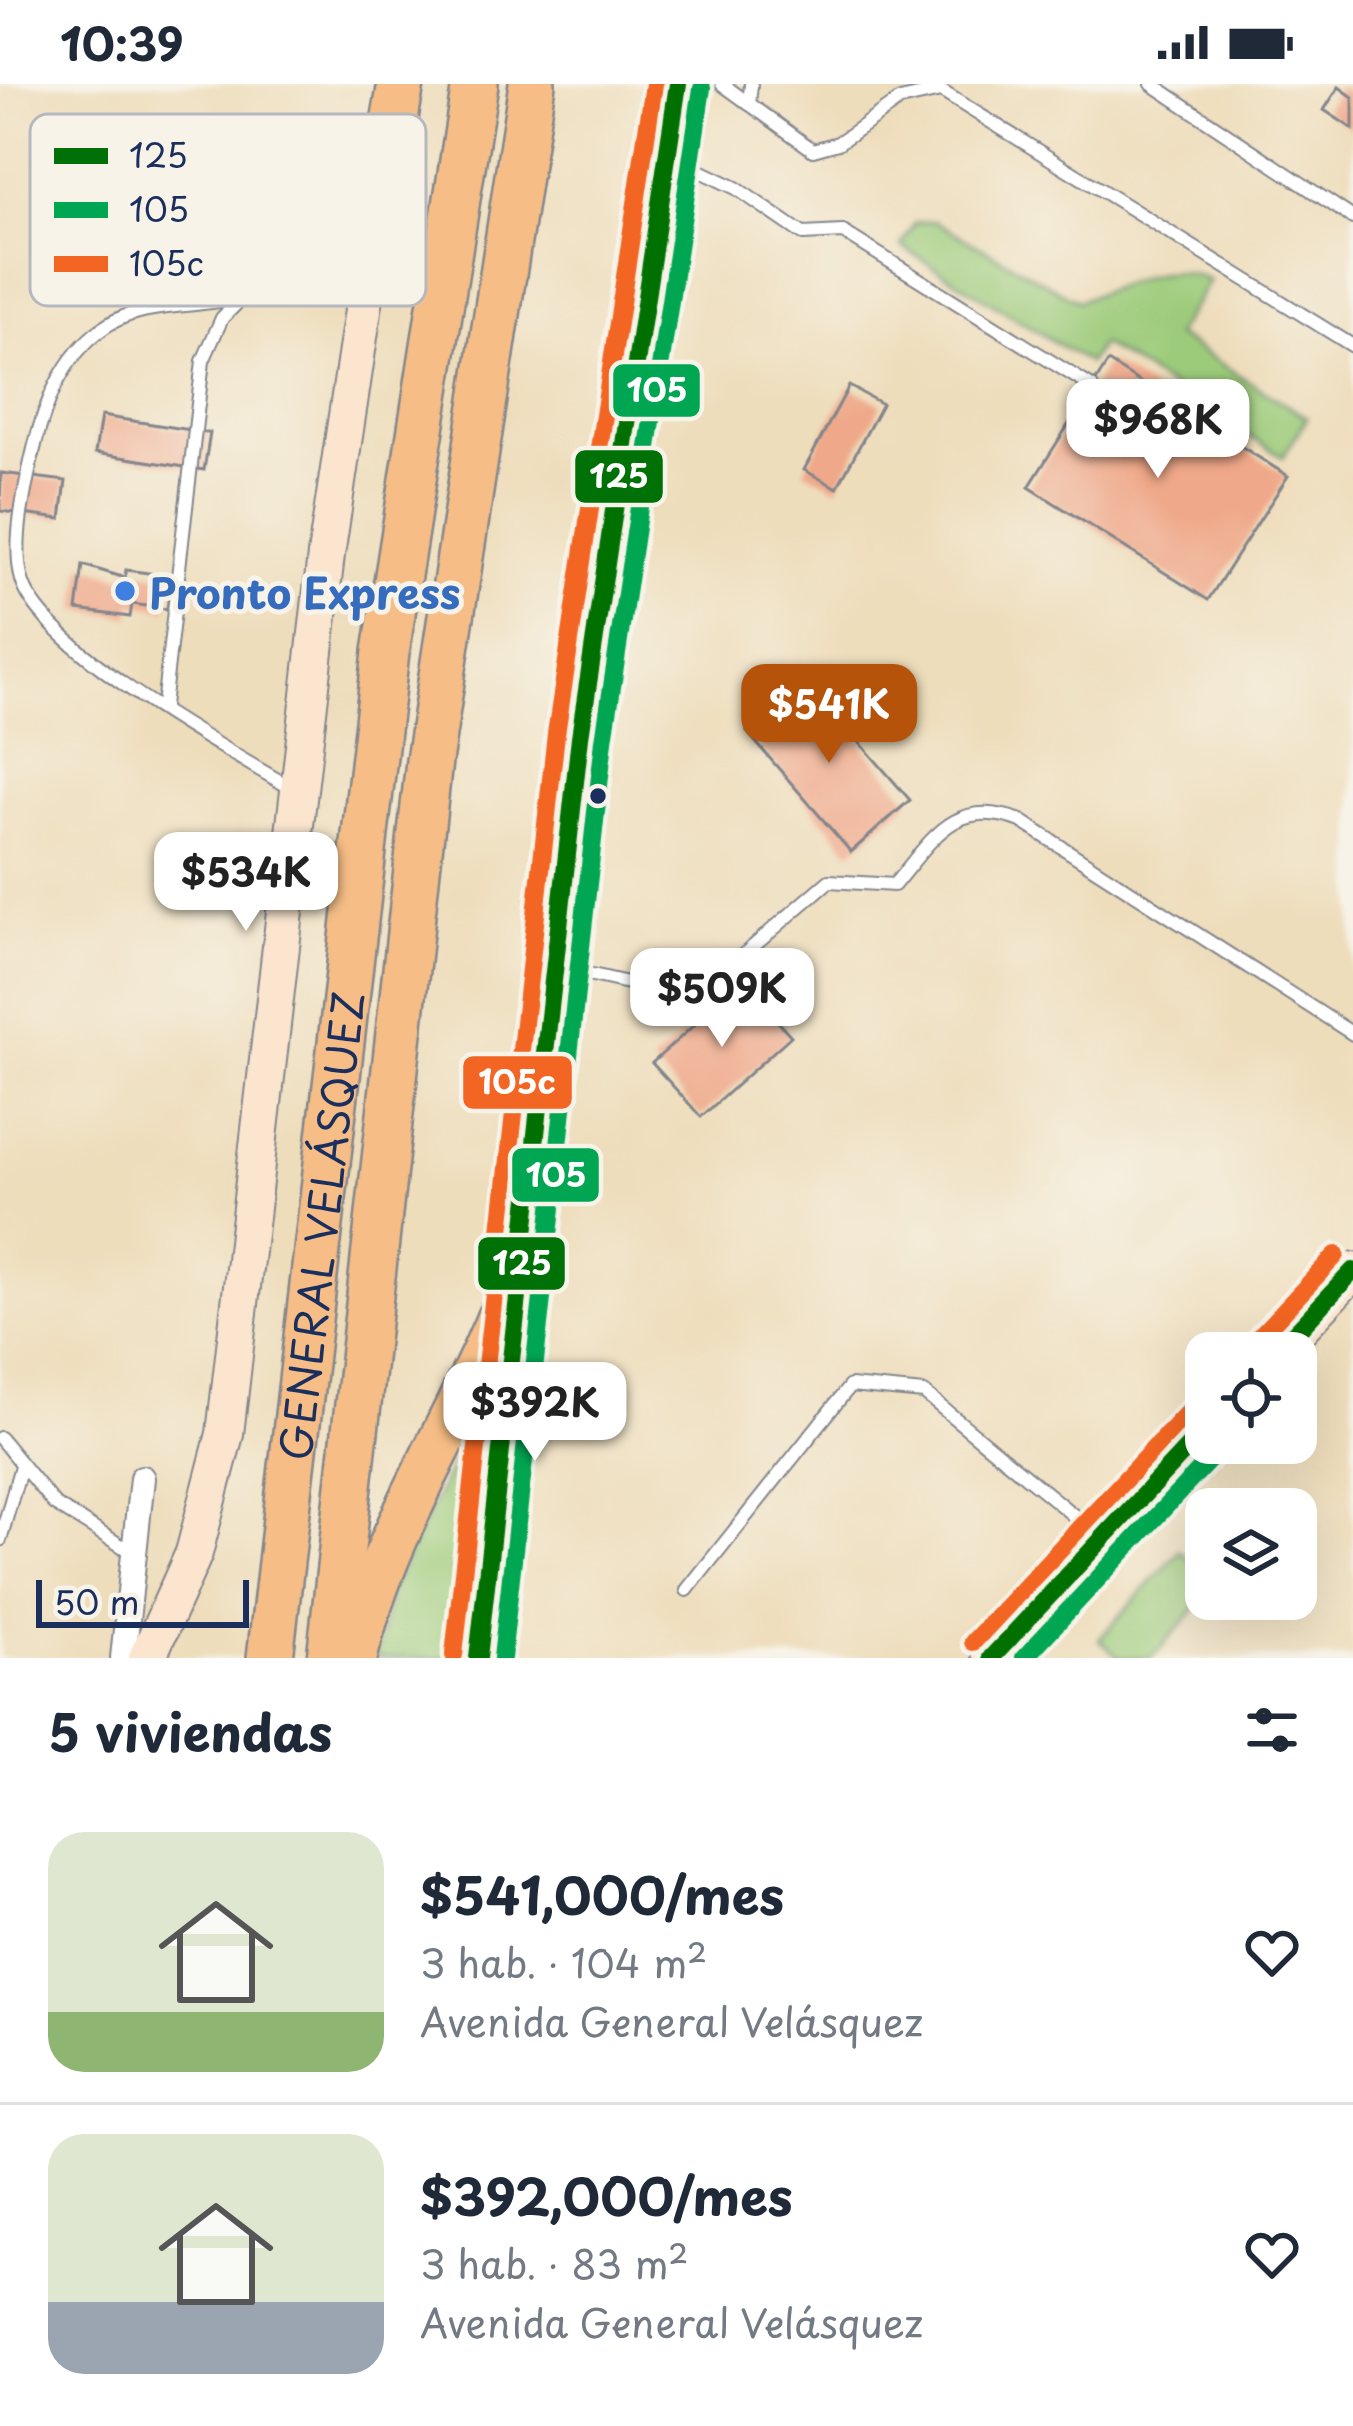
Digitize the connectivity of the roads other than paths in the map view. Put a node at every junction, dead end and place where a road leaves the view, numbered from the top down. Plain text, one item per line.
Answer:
1 (401, 84) edge
2 (476, 84) edge
3 (532, 84) edge
4 (678, 84) edge
5 (722, 84) edge
6 (751, 84) edge
7 (1152, 84) edge
8 (749, 104) junction
9 (396, 114) edge
10 (667, 155) junction
11 (1353, 218) edge
12 (180, 306) edge
13 (233, 306) edge
14 (363, 306) edge
15 (1353, 346) edge
16 (1092, 387) dead end
17 (163, 706) junction
18 (298, 792) junction
19 (554, 966) junction
20 (1353, 1034) edge
21 (521, 1262) junction
22 (1353, 1271) edge
23 (1296, 1332) edge
24 (0, 1438) edge
25 (1185, 1450) edge
26 (20, 1466) junction
27 (142, 1478) dead end
28 (1102, 1539) junction
29 (0, 1540) edge
30 (134, 1554) junction
31 (687, 1591) dead end
32 (123, 1658) edge
33 (147, 1658) edge
34 (270, 1658) edge
35 (330, 1658) edge
36 (354, 1658) edge
37 (478, 1658) edge
38 (991, 1658) edge

1 - 9 highway
2 - 34 highway, GENERAL VELÁSQUEZ
3 - 35 highway, GENERAL VELÁSQUEZ
4 - 10 street
5 - 8 lane
6 - 8 lane
7 - 11 lane
8 - 15 lane
10 - 16 lane
10 - 19 street
12 - 17 lane
13 - 17 lane
14 - 18 street
17 - 18 lane
18 - 33 street
19 - 20 lane
19 - 21 street
21 - 36 highway
21 - 37 street
22 - 23 street
24 - 26 lane
25 - 28 street
26 - 29 lane
26 - 30 lane
27 - 30 street
28 - 31 lane
28 - 38 street
30 - 32 street

